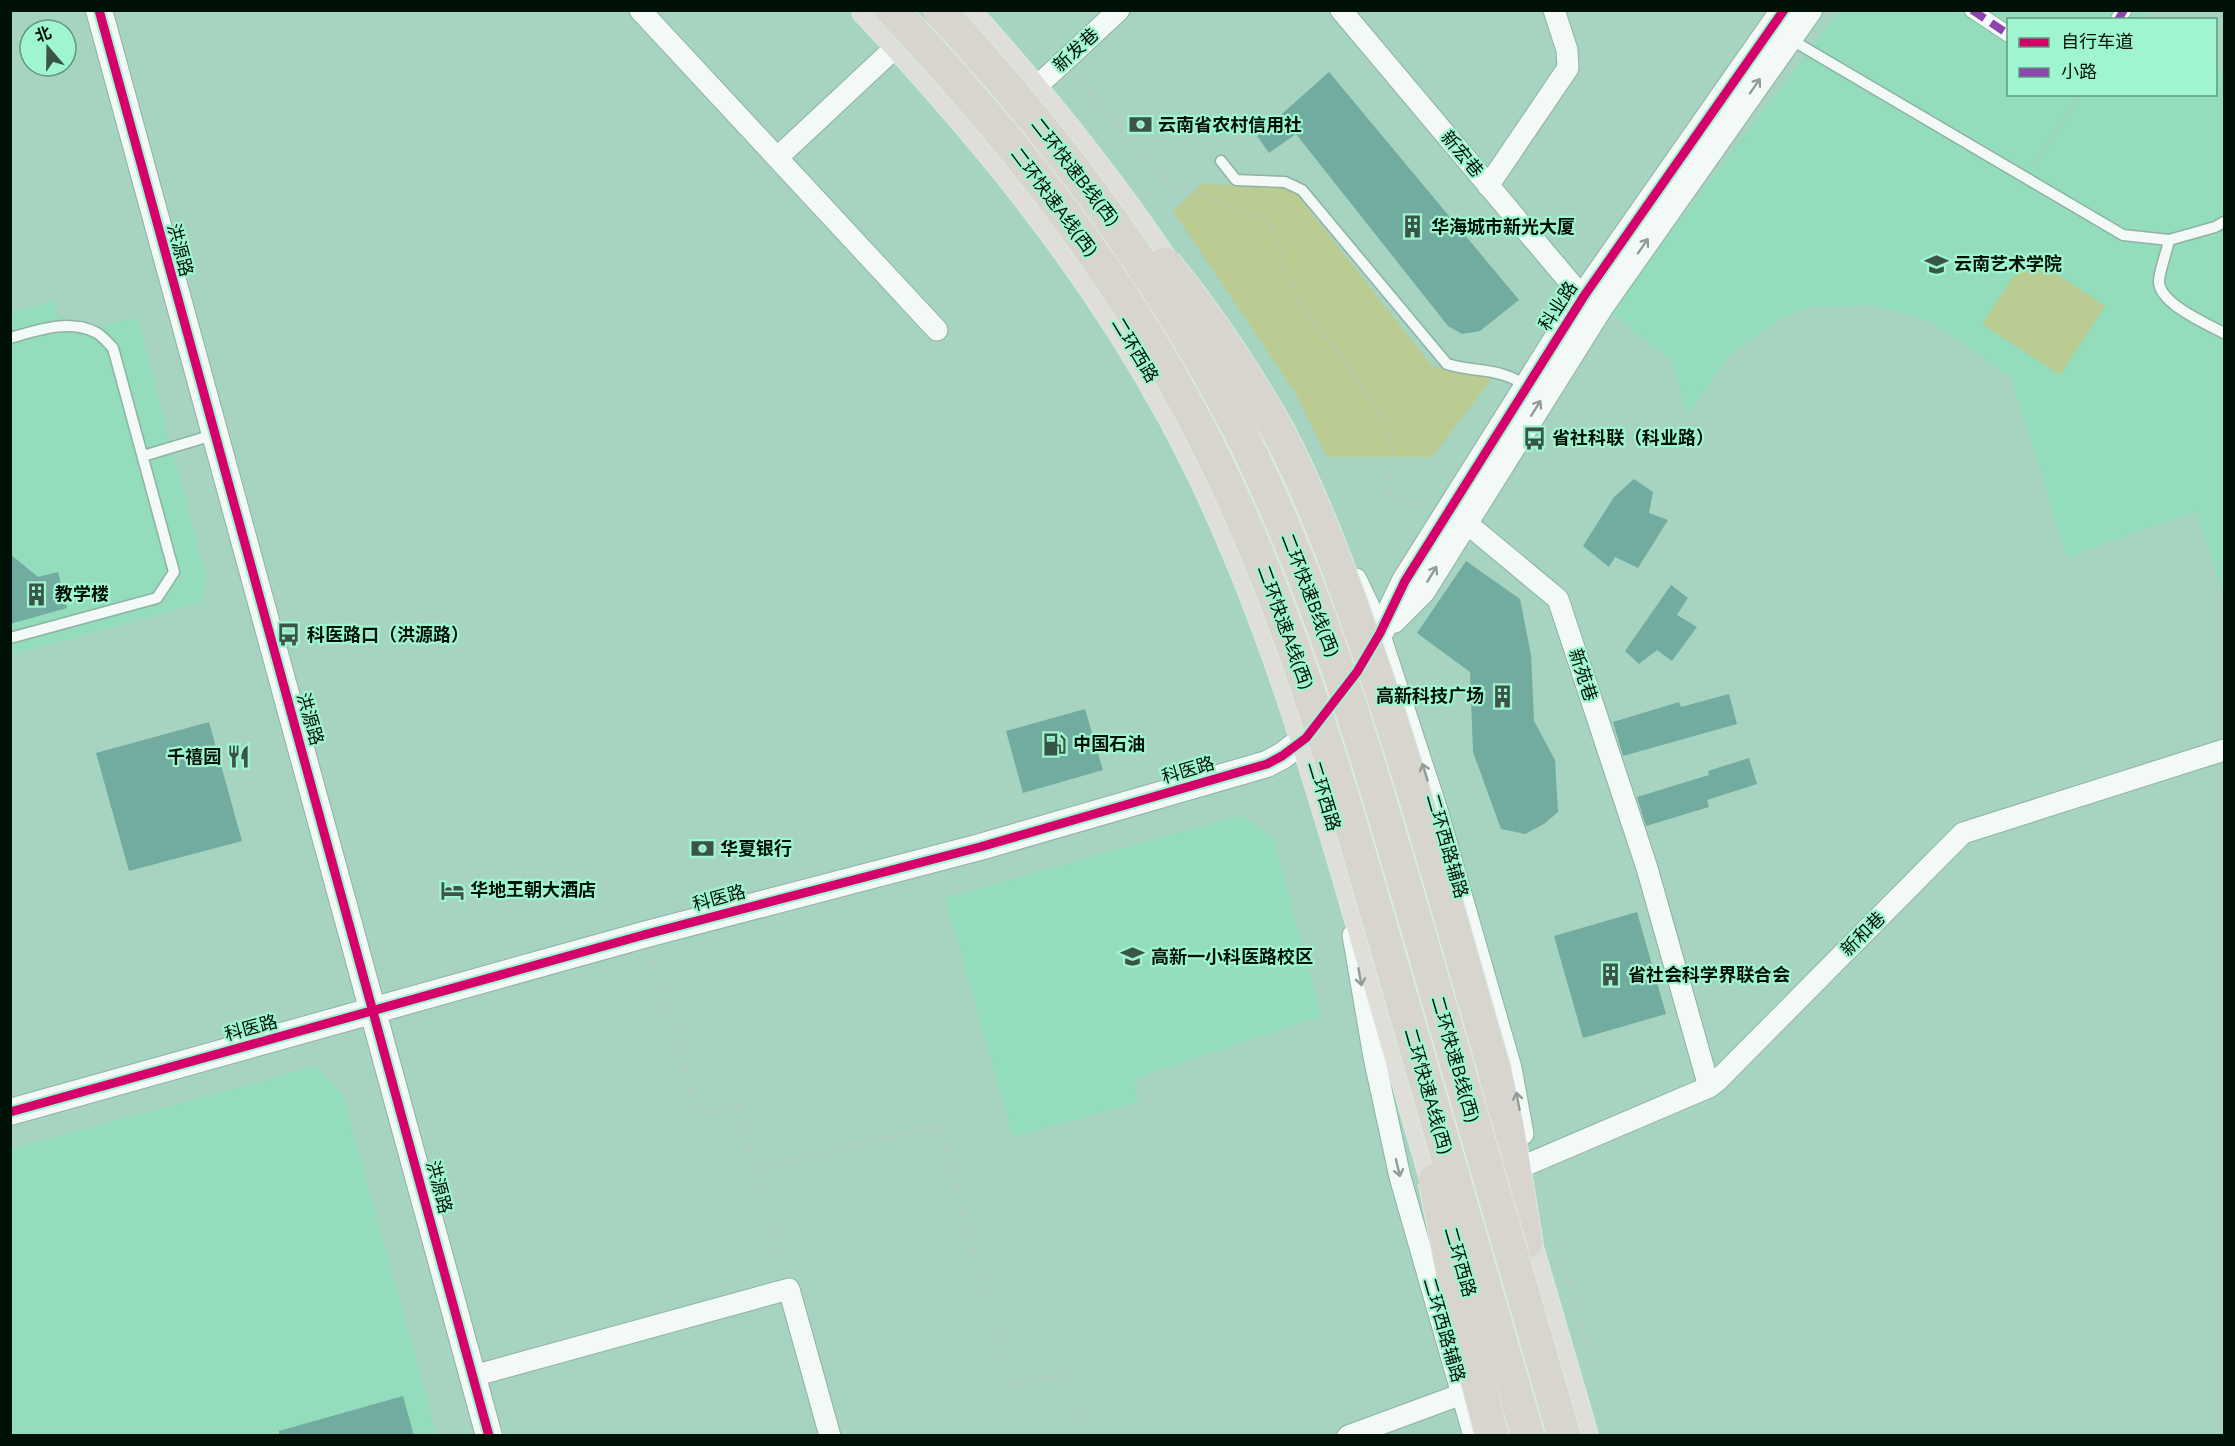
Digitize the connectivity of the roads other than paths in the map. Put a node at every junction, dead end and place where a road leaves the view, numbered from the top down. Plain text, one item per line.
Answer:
1 (99, 10) edge
2 (640, 10) edge
3 (868, 10) edge
4 (892, 10) edge
5 (939, 10) edge
6 (962, 10) edge
7 (1119, 10) edge
8 (1341, 10) edge
9 (1554, 10) edge
10 (1784, 10) edge
11 (1809, 10) edge
12 (1972, 10) edge
13 (2007, 33) edge
14 (1789, 39) junction
15 (899, 44) junction
16 (1033, 90) junction
17 (1047, 134) junction
18 (777, 158) junction
19 (1221, 161) dead end
20 (1488, 186) junction
21 (2224, 222) edge
22 (2169, 240) junction
23 (1584, 296) junction
24 (937, 330) dead end
25 (2224, 333) edge
26 (10, 338) edge
27 (1526, 386) junction
28 (213, 435) junction
29 (143, 456) junction
30 (1282, 479) junction
31 (1464, 521) junction
32 (1380, 633) junction
33 (10, 638) edge
34 (1357, 672) junction
35 (1306, 738) junction
36 (2224, 750) edge
37 (1337, 837) junction
38 (1398, 988) junction
39 (374, 1011) junction
40 (1709, 1087) junction
41 (10, 1112) edge
42 (1526, 1165) junction
43 (1526, 1242) junction
44 (472, 1376) junction
45 (1462, 1394) junction
46 (489, 1436) edge
47 (830, 1436) edge
48 (1348, 1436) edge
49 (1474, 1436) edge
50 (1492, 1436) edge
51 (1510, 1436) edge
52 (1528, 1436) edge
53 (1564, 1436) edge
54 (1582, 1436) edge

1 - 28 street, 洪源路
2 - 18 street
3 - 15 main road, 二环西路
4 - 38 highway, 二环快速A线(西), bridge
5 - 17 highway, 二环快速B线(西), bridge
6 - 16 main road
7 - 16 street, 新发巷
8 - 20 street, 新宏巷
9 - 20 street
10 - 23 street, 科业路
11 - 14 street, 科业路
12 - 13 street
14 - 22 lane
31 -> 14 street, 科业路
15 - 18 street
15 - 35 main road, 二环西路
16 - 30 main road
17 - 43 highway, bridge
17 - 53 highway, 二环快速B线(西), bridge
18 - 24 street
19 - 27 lane
20 - 23 street, 新宏巷
21 - 22 lane
22 - 25 lane
23 - 27 street, 科业路
26 - 29 lane
27 - 32 street, 科业路
28 - 29 lane
28 - 39 street, 洪源路
29 - 33 lane
30 - 32 street, 二环西路辅路
30 - 34 main road
32 -> 31 street, 科业路
31 - 40 street, 新苑巷
32 - 34 street, 科医路
42 -> 32 street, 二环西路辅路
34 - 35 street, 科医路
34 - 43 main road
35 - 37 main road, 二环西路
35 - 39 street, 科医路
36 - 40 street, 新和巷
37 -> 45 street, 二环西路辅路
37 - 51 main road, 二环西路
38 - 50 highway, bridge
38 - 52 highway, 二环快速A线(西), bridge
39 - 41 street, 科医路
39 - 44 street, 洪源路
40 - 42 street, 新和巷
42 - 43 street, 二环西路辅路
43 - 54 main road
44 - 46 street, 洪源路
44 - 47 street
45 - 48 street
45 - 49 street, 二环西路辅路

